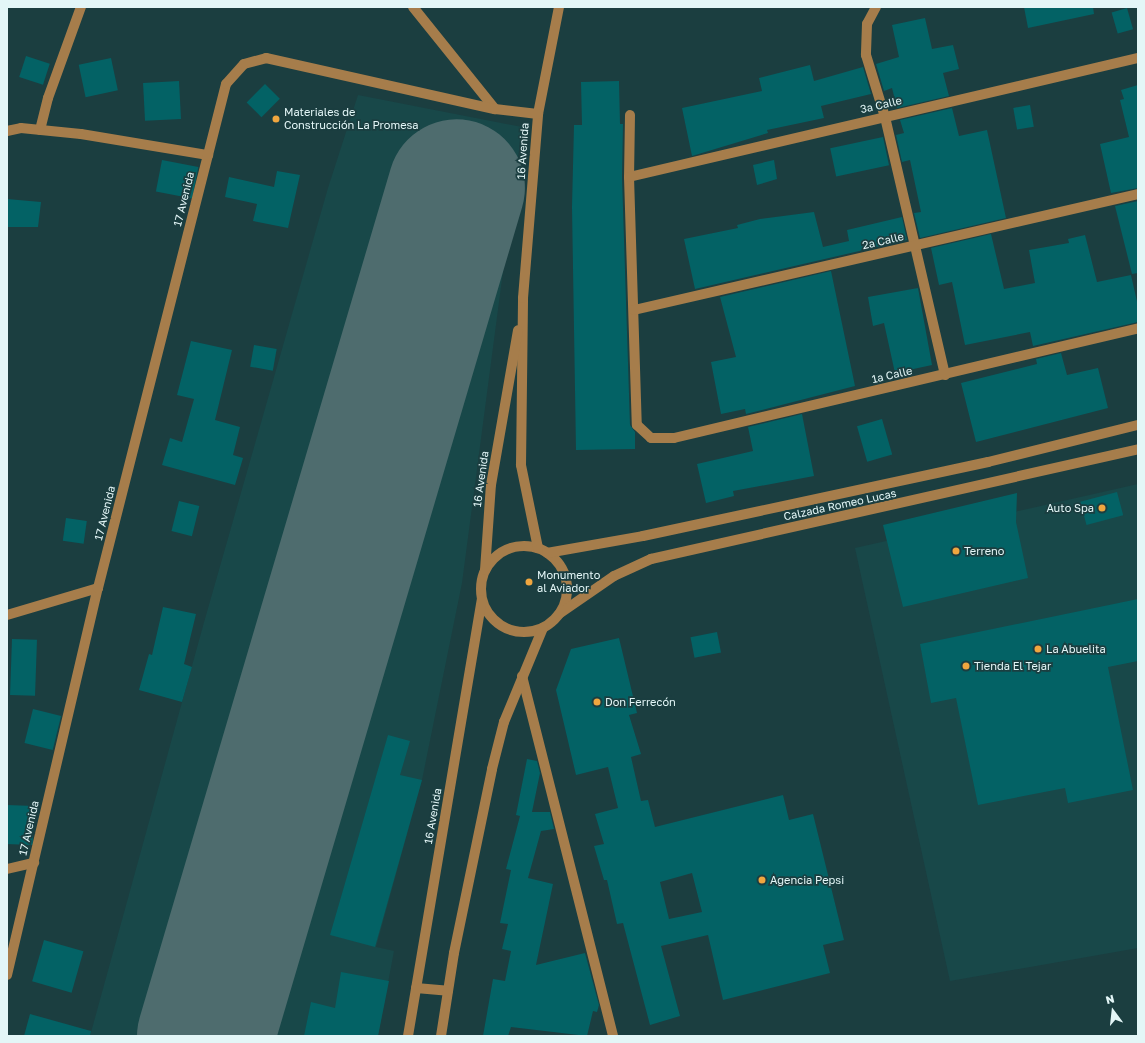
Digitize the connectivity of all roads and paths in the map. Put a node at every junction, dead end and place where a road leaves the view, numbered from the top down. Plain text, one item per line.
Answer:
1 (81, 7) edge
2 (413, 7) edge
3 (559, 7) edge
4 (876, 7) edge
5 (1138, 58) edge
6 (495, 109) junction
7 (538, 114) junction
8 (630, 115) dead end
9 (884, 116) junction
10 (40, 130) junction
11 (7, 131) edge
12 (208, 155) junction
13 (629, 177) junction
14 (1138, 194) edge
15 (915, 246) junction
16 (523, 298) junction
17 (634, 310) junction
18 (1138, 328) edge
19 (945, 375) junction
20 (1138, 425) edge
21 (1138, 449) edge
22 (543, 551) junction
23 (485, 570) junction
24 (98, 588) junction
25 (482, 600) junction
26 (559, 614) junction
27 (7, 615) edge
28 (543, 628) junction
29 (522, 676) junction
30 (34, 863) junction
31 (7, 869) edge
32 (7, 975) edge
33 (416, 988) junction
34 (448, 992) junction
35 (408, 1036) edge
36 (440, 1036) edge
37 (613, 1036) edge

1 - 10 street
2 - 6 street
3 - 7 street, 16 Avenida
4 - 9 street
5 - 9 street, 3ª Calle
6 - 7 street
6 - 12 street, 17 Avenida
7 - 16 street, 16 Avenida
8 - 13 street
9 - 13 street, 3ª Calle
9 - 15 street
10 - 11 street
10 - 12 street
12 - 24 street, 17 Avenida
13 - 17 street
14 - 15 street, 2ª Calle
15 - 17 street, 2ª Calle
15 - 19 street
16 - 22 street, 16 Avenida
16 - 23 street, 16 Avenida
17 - 19 street, 1ª Calle
18 - 19 street, 1ª Calle
20 - 22 street, Calzada Romeo Lucas
21 - 26 street, Calzada Romeo Lucas
22 - 23 street
22 - 26 street
23 - 25 street
24 - 27 street
24 - 30 street, 17 Avenida
25 - 28 street
25 - 33 street, 16 Avenida
26 - 28 street
28 - 29 street
29 - 34 street
29 - 37 street
30 - 31 street
30 - 32 street, 17 Avenida
33 - 34 street
33 - 35 street, 16 Avenida
34 - 36 street

